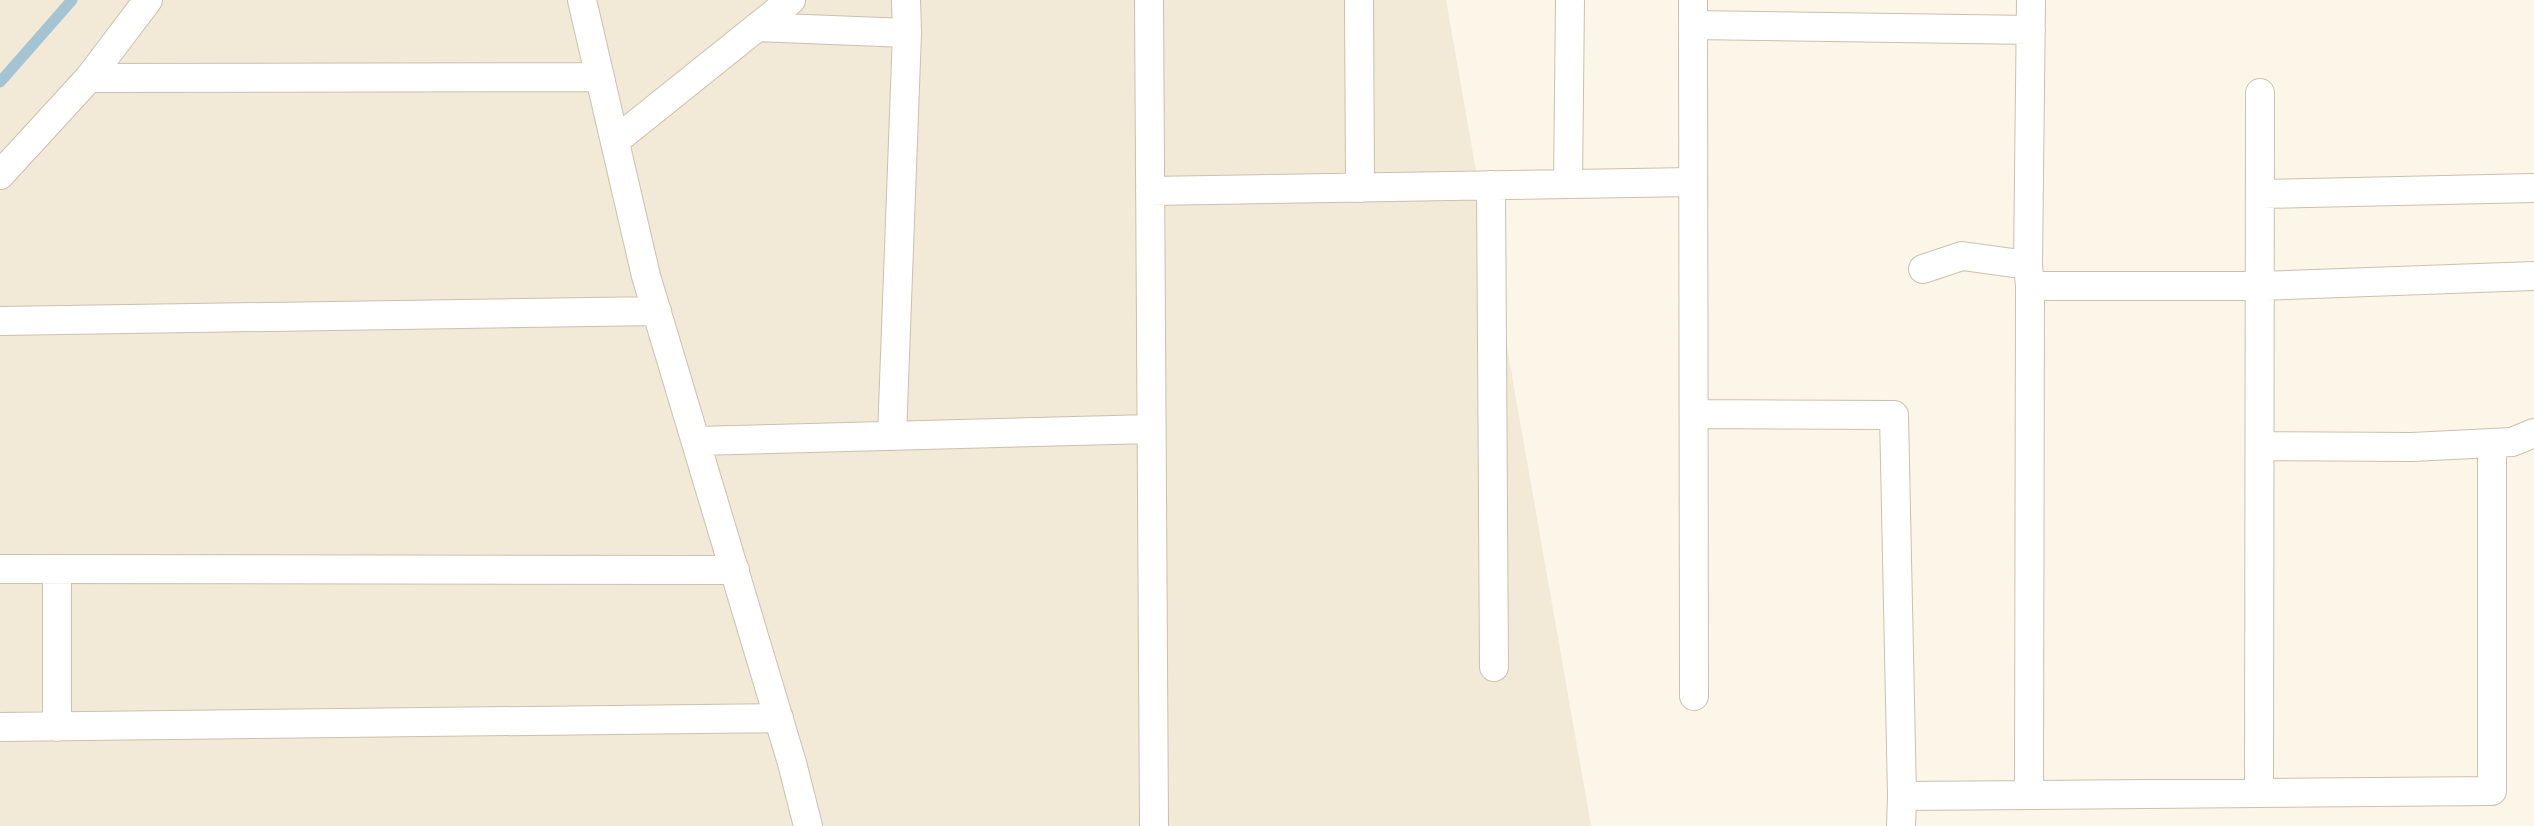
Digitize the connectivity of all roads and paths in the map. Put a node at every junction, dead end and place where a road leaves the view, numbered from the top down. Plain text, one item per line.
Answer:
1 (148, 0) edge
2 (582, 0) edge
3 (791, 0) edge
4 (906, 0) edge
5 (1149, 0) edge
6 (1359, 0) edge
7 (1570, 0) edge
8 (2031, 0) edge
9 (1693, 12) edge
10 (757, 27) junction
11 (2031, 30) junction
12 (907, 33) junction
13 (600, 77) junction
14 (89, 78) junction
15 (2260, 94) dead end
16 (615, 141) junction
17 (0, 175) edge
18 (1693, 182) junction
19 (1568, 184) junction
20 (1491, 185) junction
21 (1360, 188) junction
22 (2534, 188) edge
23 (1150, 191) junction
24 (2260, 194) junction
25 (1923, 269) dead end
26 (2029, 275) junction
27 (2534, 276) edge
28 (2260, 286) junction
29 (657, 311) junction
30 (0, 321) edge
31 (1694, 414) junction
32 (1151, 429) junction
33 (2534, 433) edge
34 (892, 436) junction
35 (696, 442) junction
36 (2492, 443) junction
37 (2260, 446) junction
38 (0, 569) edge
39 (57, 569) junction
40 (734, 570) junction
41 (1494, 667) dead end
42 (1694, 696) dead end
43 (779, 718) junction
44 (57, 726) junction
45 (0, 727) edge
46 (2259, 793) junction
47 (2029, 795) junction
48 (1902, 796) junction
49 (808, 826) edge
50 (1154, 826) edge
51 (1901, 826) edge

1 - 14 street
2 - 13 street
3 - 10 street
4 - 12 street
5 - 23 street
6 - 21 street
7 - 19 street
8 - 11 street
9 - 11 street
9 - 18 street
10 - 12 street
10 - 16 street
11 - 26 street
12 - 34 street
13 - 14 street
13 - 16 street
14 - 17 street
15 - 24 street
16 - 29 street
18 - 19 street
18 - 31 street
19 - 20 street
20 - 21 street
20 - 41 street
21 - 23 street
22 - 24 street
23 - 32 street
24 - 28 street
25 - 26 street
26 - 28 street
26 - 47 street
27 - 28 street
28 - 37 street
29 - 30 street
29 - 35 street
31 - 42 street
31 - 48 street
32 - 34 street
32 - 50 street
33 - 36 street
34 - 35 street
35 - 40 street
36 - 37 street
36 - 46 street
37 - 46 street
38 - 39 street
39 - 40 street
39 - 44 street
40 - 43 street
43 - 44 street
43 - 49 street
44 - 45 street
46 - 47 street
47 - 48 street
48 - 51 street

